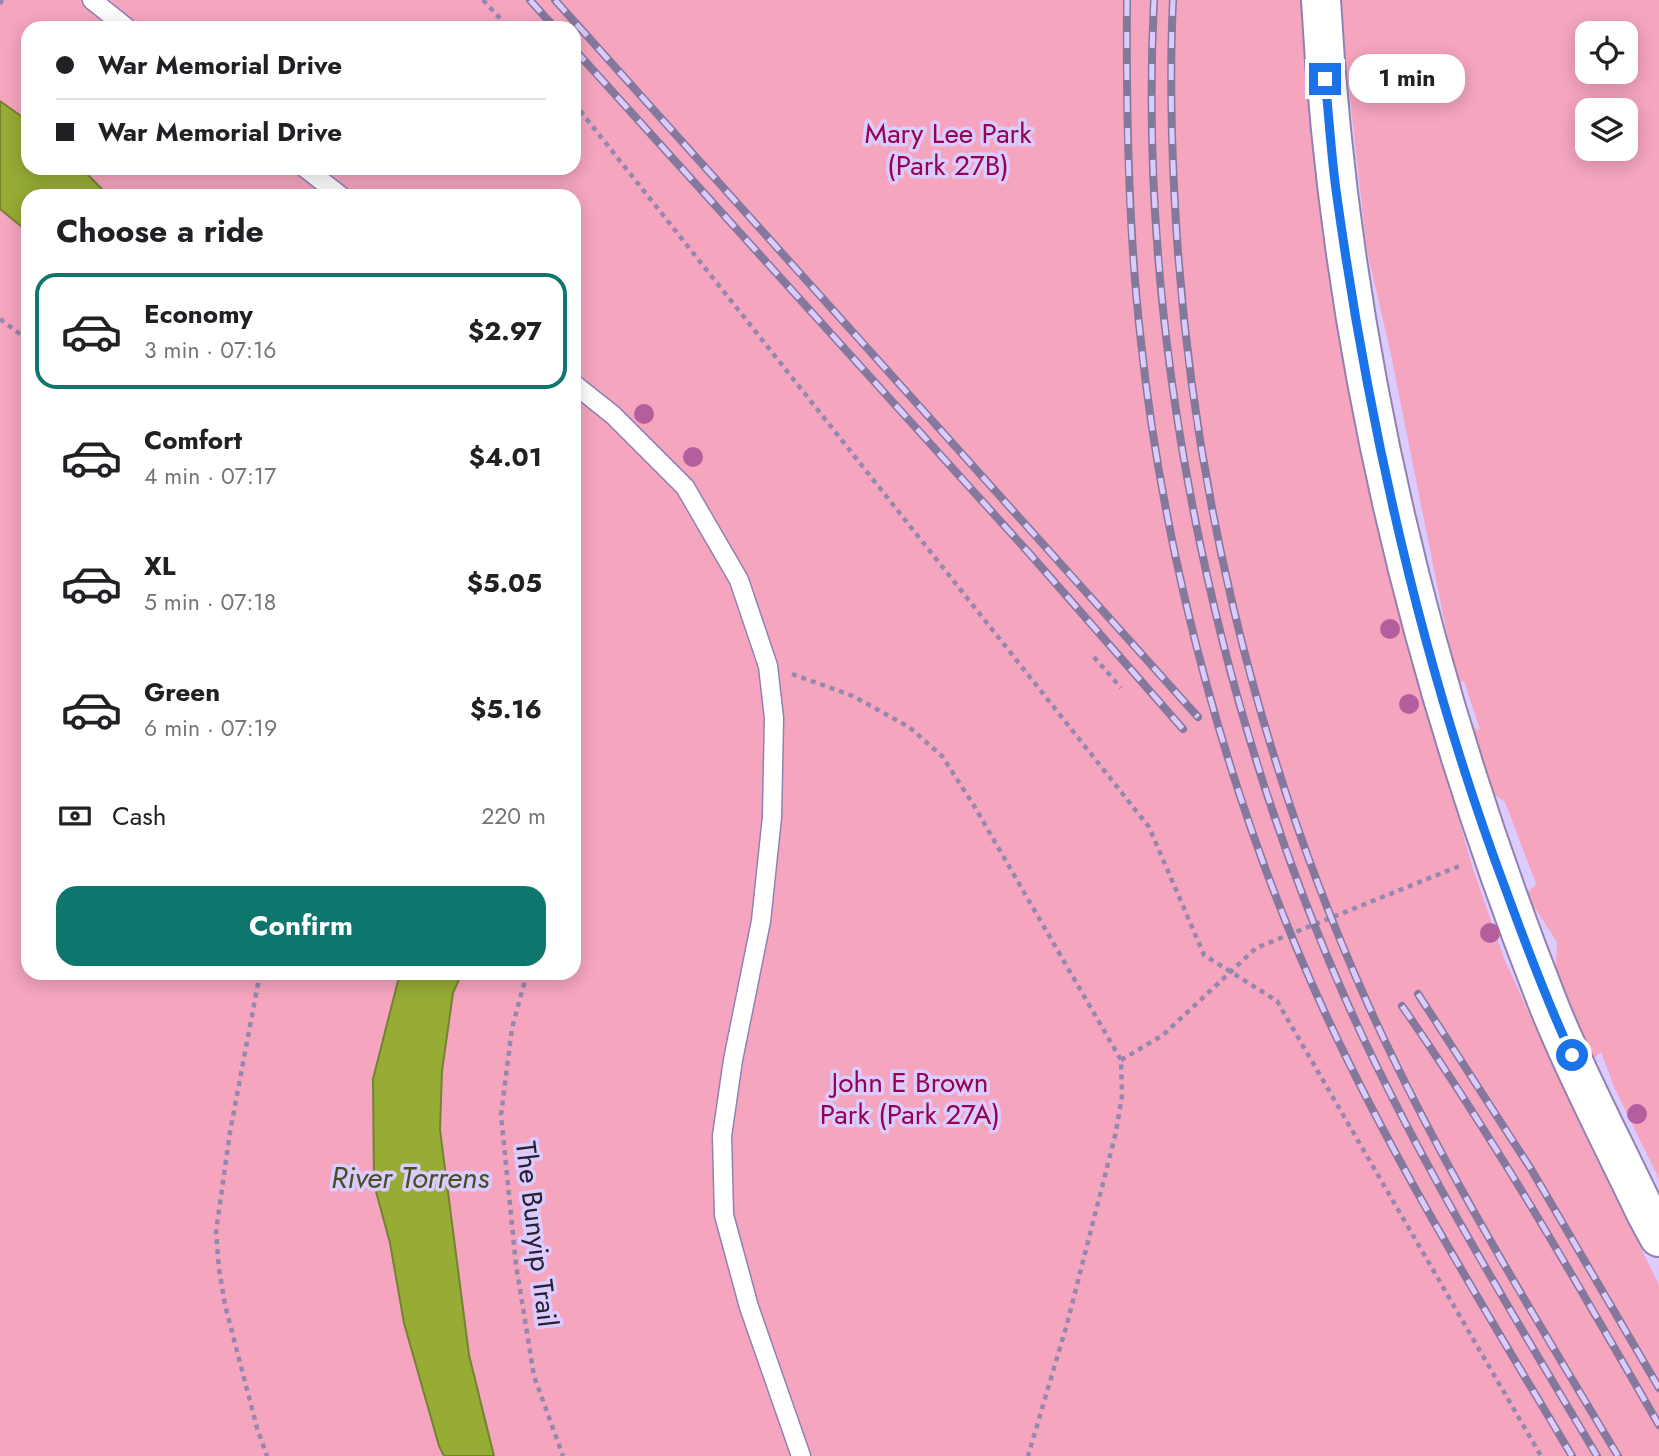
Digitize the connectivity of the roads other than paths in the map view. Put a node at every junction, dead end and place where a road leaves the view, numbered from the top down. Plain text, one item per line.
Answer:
1 (92, 0) edge
2 (1321, 0) edge
3 (118, 21) edge
4 (314, 175) edge
5 (332, 189) edge
6 (581, 390) edge
7 (1659, 1237) edge
8 (801, 1456) edge

1 - 3 lane
2 - 7 street
4 - 5 lane
6 - 8 lane

